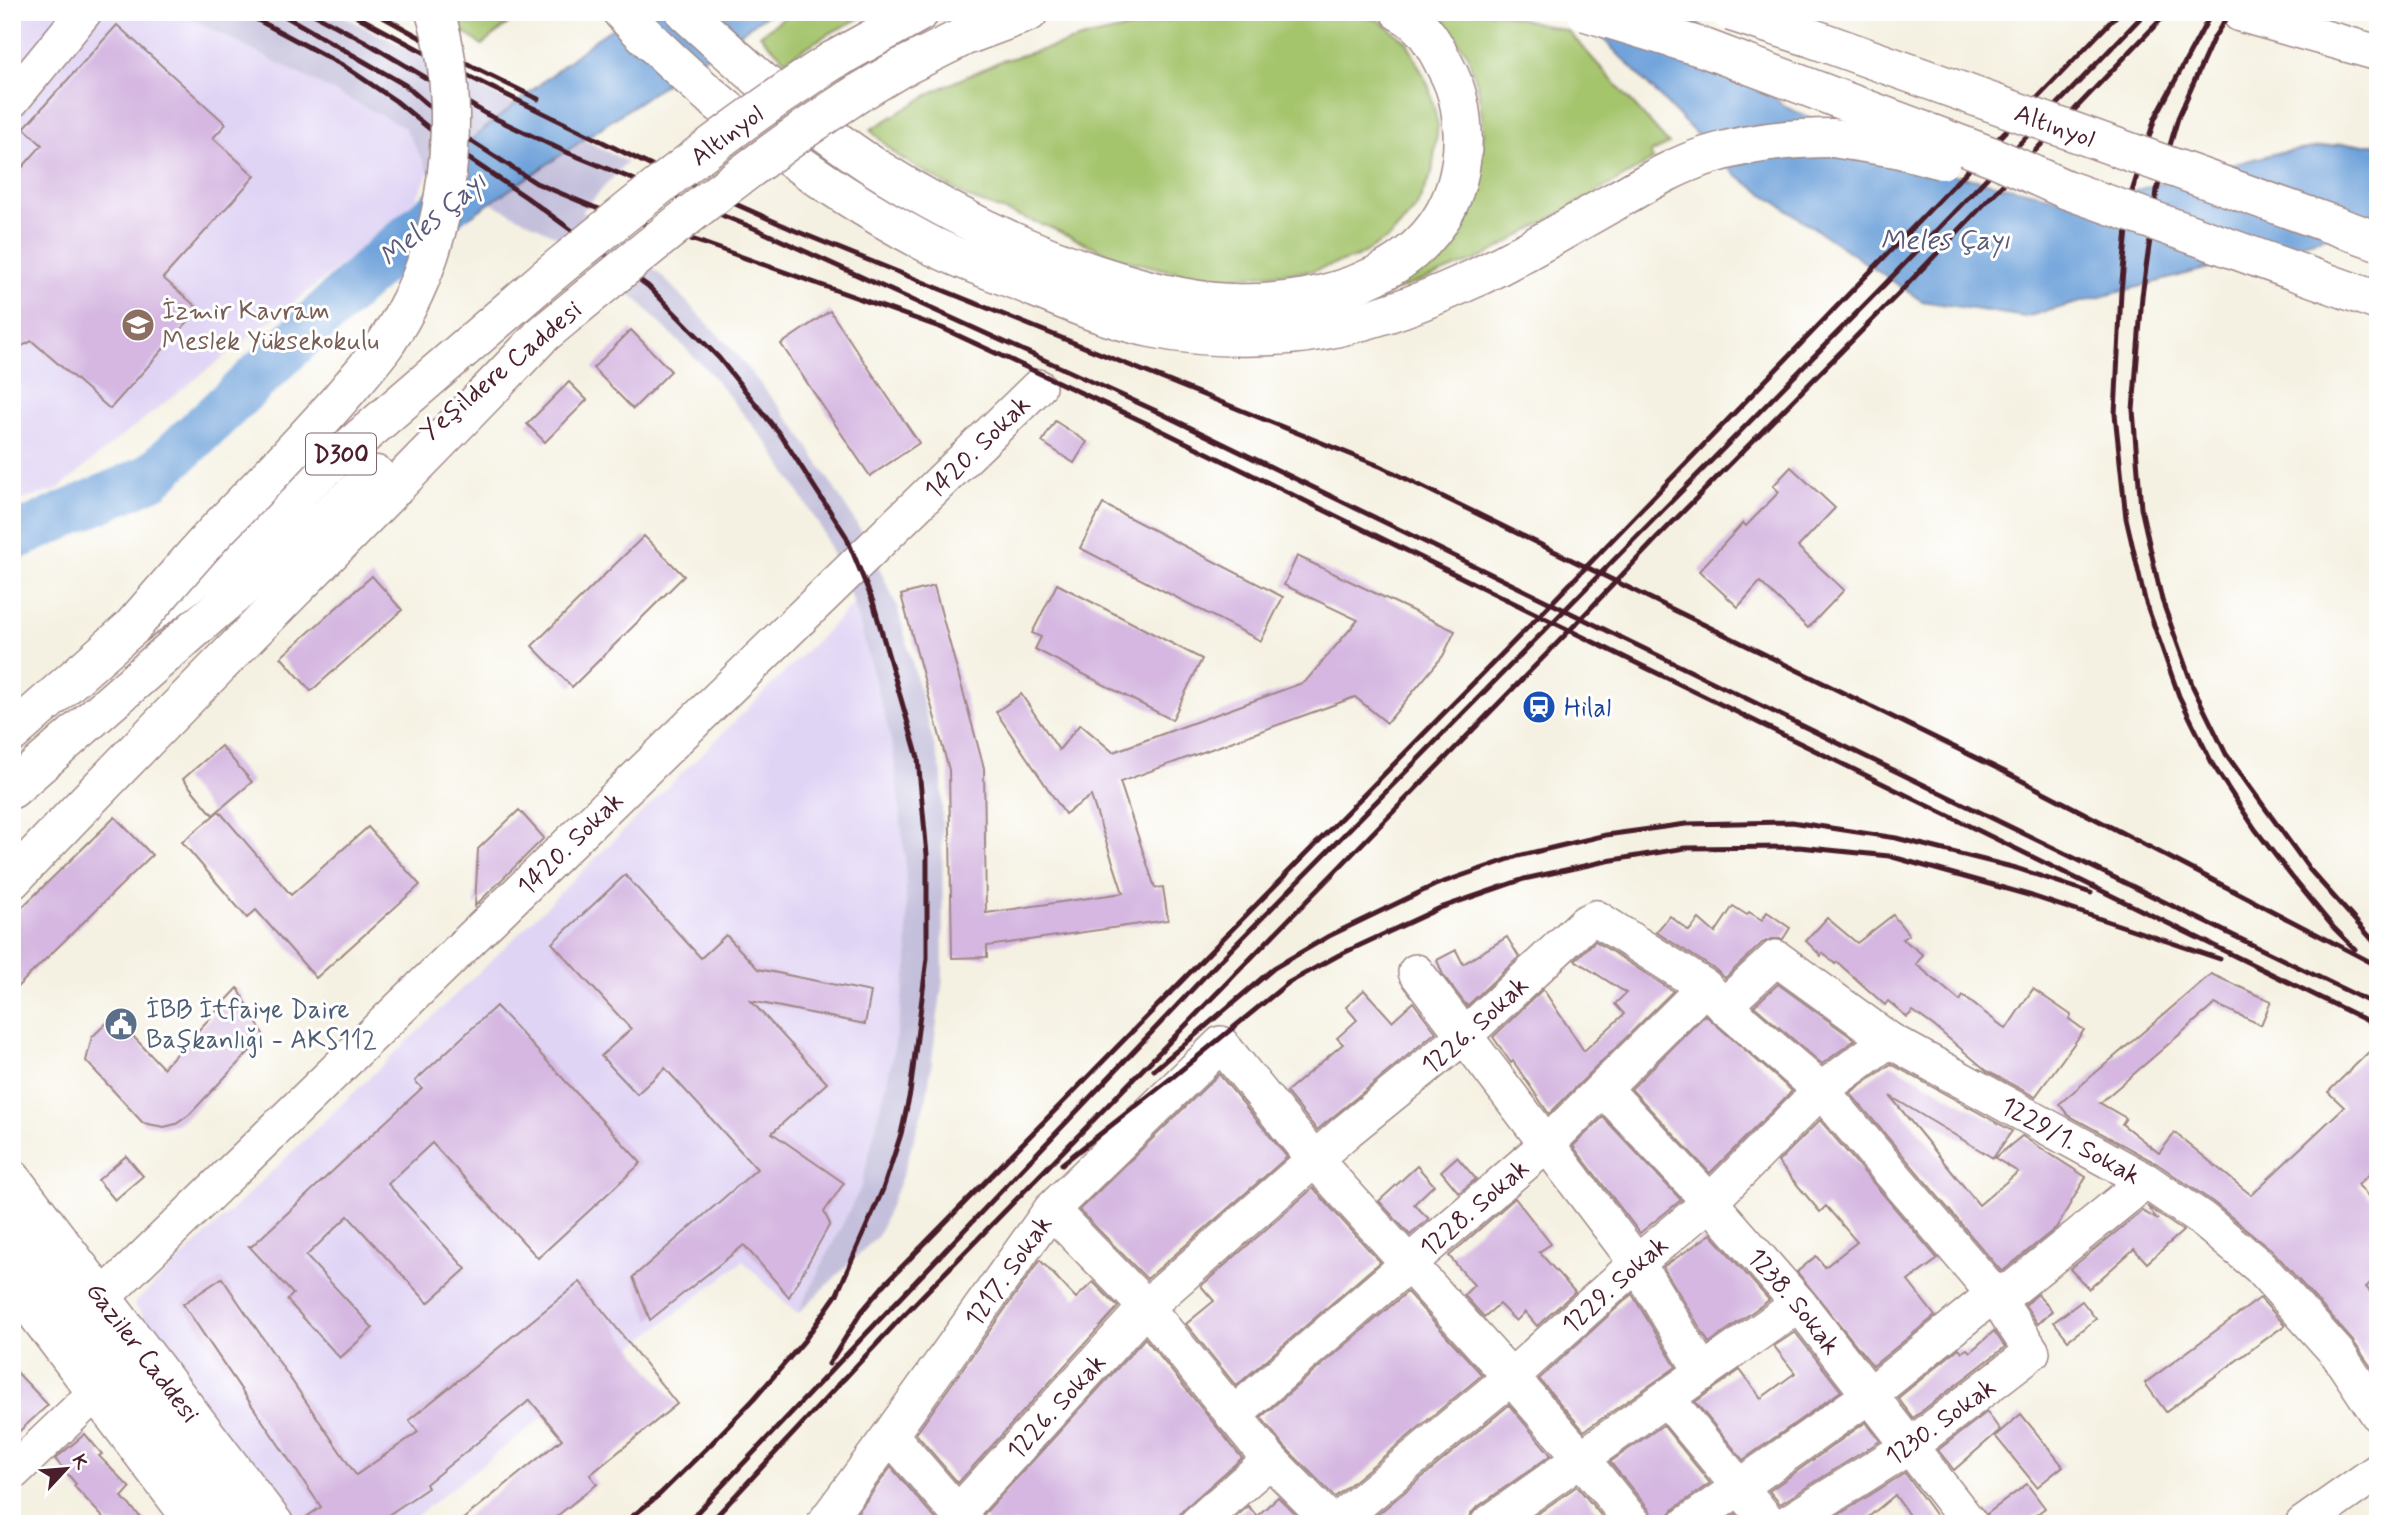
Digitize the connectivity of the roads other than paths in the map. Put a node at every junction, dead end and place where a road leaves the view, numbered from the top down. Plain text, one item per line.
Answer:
1 (84, 12) edge
2 (435, 12) edge
3 (685, 12) edge
4 (920, 12) edge
5 (1030, 12) edge
6 (1400, 12) edge
7 (1586, 12) edge
8 (1731, 12) edge
9 (1768, 12) edge
10 (2240, 14) dead end
11 (631, 22) edge
12 (1812, 38) junction
13 (2378, 53) edge
14 (12, 100) edge
15 (2065, 189) junction
16 (2378, 241) edge
17 (547, 277) joint
18 (2378, 301) edge
19 (541, 336) junction
20 (1038, 387) dead end
21 (131, 628) junction
22 (12, 733) edge
23 (12, 789) edge
24 (12, 880) edge
25 (1416, 972) dead end
26 (1714, 996) junction
27 (1465, 1035) junction
28 (1889, 1040) junction
29 (1604, 1089) junction
30 (1821, 1090) junction
31 (1546, 1145) junction
32 (1315, 1160) junction
33 (12, 1179) edge
34 (2146, 1181) junction
35 (1710, 1202) junction
36 (1051, 1210) junction
37 (12, 1224) edge
38 (1637, 1263) junction
39 (1410, 1264) junction
40 (12, 1281) edge
41 (1994, 1294) junction
42 (102, 1299) junction
43 (1799, 1304) junction
44 (1146, 1307) junction
45 (12, 1312) edge
46 (1703, 1373) junction
47 (1511, 1377) junction
48 (1871, 1394) junction
49 (1667, 1399) junction
50 (84, 1404) junction
51 (2378, 1414) edge
52 (1233, 1415) junction
53 (890, 1435) junction
54 (1910, 1446) junction
55 (1581, 1458) junction
56 (1270, 1460) junction
57 (2378, 1471) edge
58 (12, 1473) edge
59 (1740, 1486) junction
60 (963, 1519) edge
61 (1962, 1521) edge
62 (170, 1524) edge
63 (197, 1524) edge
64 (240, 1524) edge
65 (274, 1524) edge
66 (824, 1524) edge
67 (1197, 1524) edge
68 (1334, 1524) edge
69 (1488, 1524) edge
70 (1634, 1524) edge
71 (1686, 1524) edge
72 (1770, 1524) edge
73 (1786, 1524) edge
74 (2303, 1524) edge

1 - 14 street
2 - 21 main road, bridge
3 - 6 main road
4 - 17 main road, Altınyol, bridge
5 - 19 main road, Yeşildere Caddesi, bridge
7 - 15 main road, bridge
8 - 12 main road, Altınyol, bridge
9 - 12 main road, bridge
10 - 13 street
11 - 15 main road, bridge
12 - 16 main road, Altınyol, bridge
15 - 18 main road, bridge
17 - 21 main road, Yeşildere Caddesi / D300, bridge
19 - 23 main road, Yeşildere Caddesi
19 - 24 main road
20 - 42 street, 1420. Sokak
21 - 22 main road, Yeşildere Caddesi
25 - 27 street
26 - 27 street, 1226. Sokak
26 - 28 street, 1229/1. Sokak
26 - 29 street, 1228. Sokak
26 - 30 street, 1226. Sokak
27 - 31 street
27 - 32 street, 1226. Sokak
28 - 30 street, 1229. Sokak
28 - 34 street, 1229/1. Sokak
29 - 31 street, 1228. Sokak
29 - 35 street, 1238. Sokak
30 - 35 street, 1229. Sokak
30 - 41 street, 1226. Sokak
31 - 38 street
31 - 39 street, 1228. Sokak
32 - 36 street, 1217. Sokak
32 - 39 street
32 - 44 street, 1226. Sokak
33 - 42 main road, Gaziler Caddesi
34 - 41 street
34 - 51 street, 1229/1. Sokak
35 - 38 street, 1229. Sokak
35 - 43 street, 1238. Sokak
36 - 44 street
36 - 53 street, 1217. Sokak
37 - 64 main road, Gaziler Caddesi
38 - 46 street
38 - 47 street, 1229. Sokak
39 - 47 street
39 - 52 street, 1228. Sokak
40 - 63 main road
41 - 48 street
41 - 54 street, 1230. Sokak
42 - 65 main road, Gaziler Caddesi
43 - 46 street
43 - 48 street, 1238. Sokak
44 - 52 street
44 - 60 street, 1226. Sokak
45 - 50 main road
46 - 49 street
47 - 55 street
47 - 68 street, 1229. Sokak
48 - 54 street, 1238. Sokak
48 - 59 street
49 - 55 street
49 - 59 street
50 - 58 street
50 - 62 main road
52 - 56 street
53 - 60 street
53 - 66 street, 1217. Sokak
54 - 61 street, 1238. Sokak
54 - 73 street, 1230. Sokak
55 - 69 street
55 - 70 street
56 - 67 street
56 - 68 street
57 - 74 street
59 - 71 street
59 - 72 street

